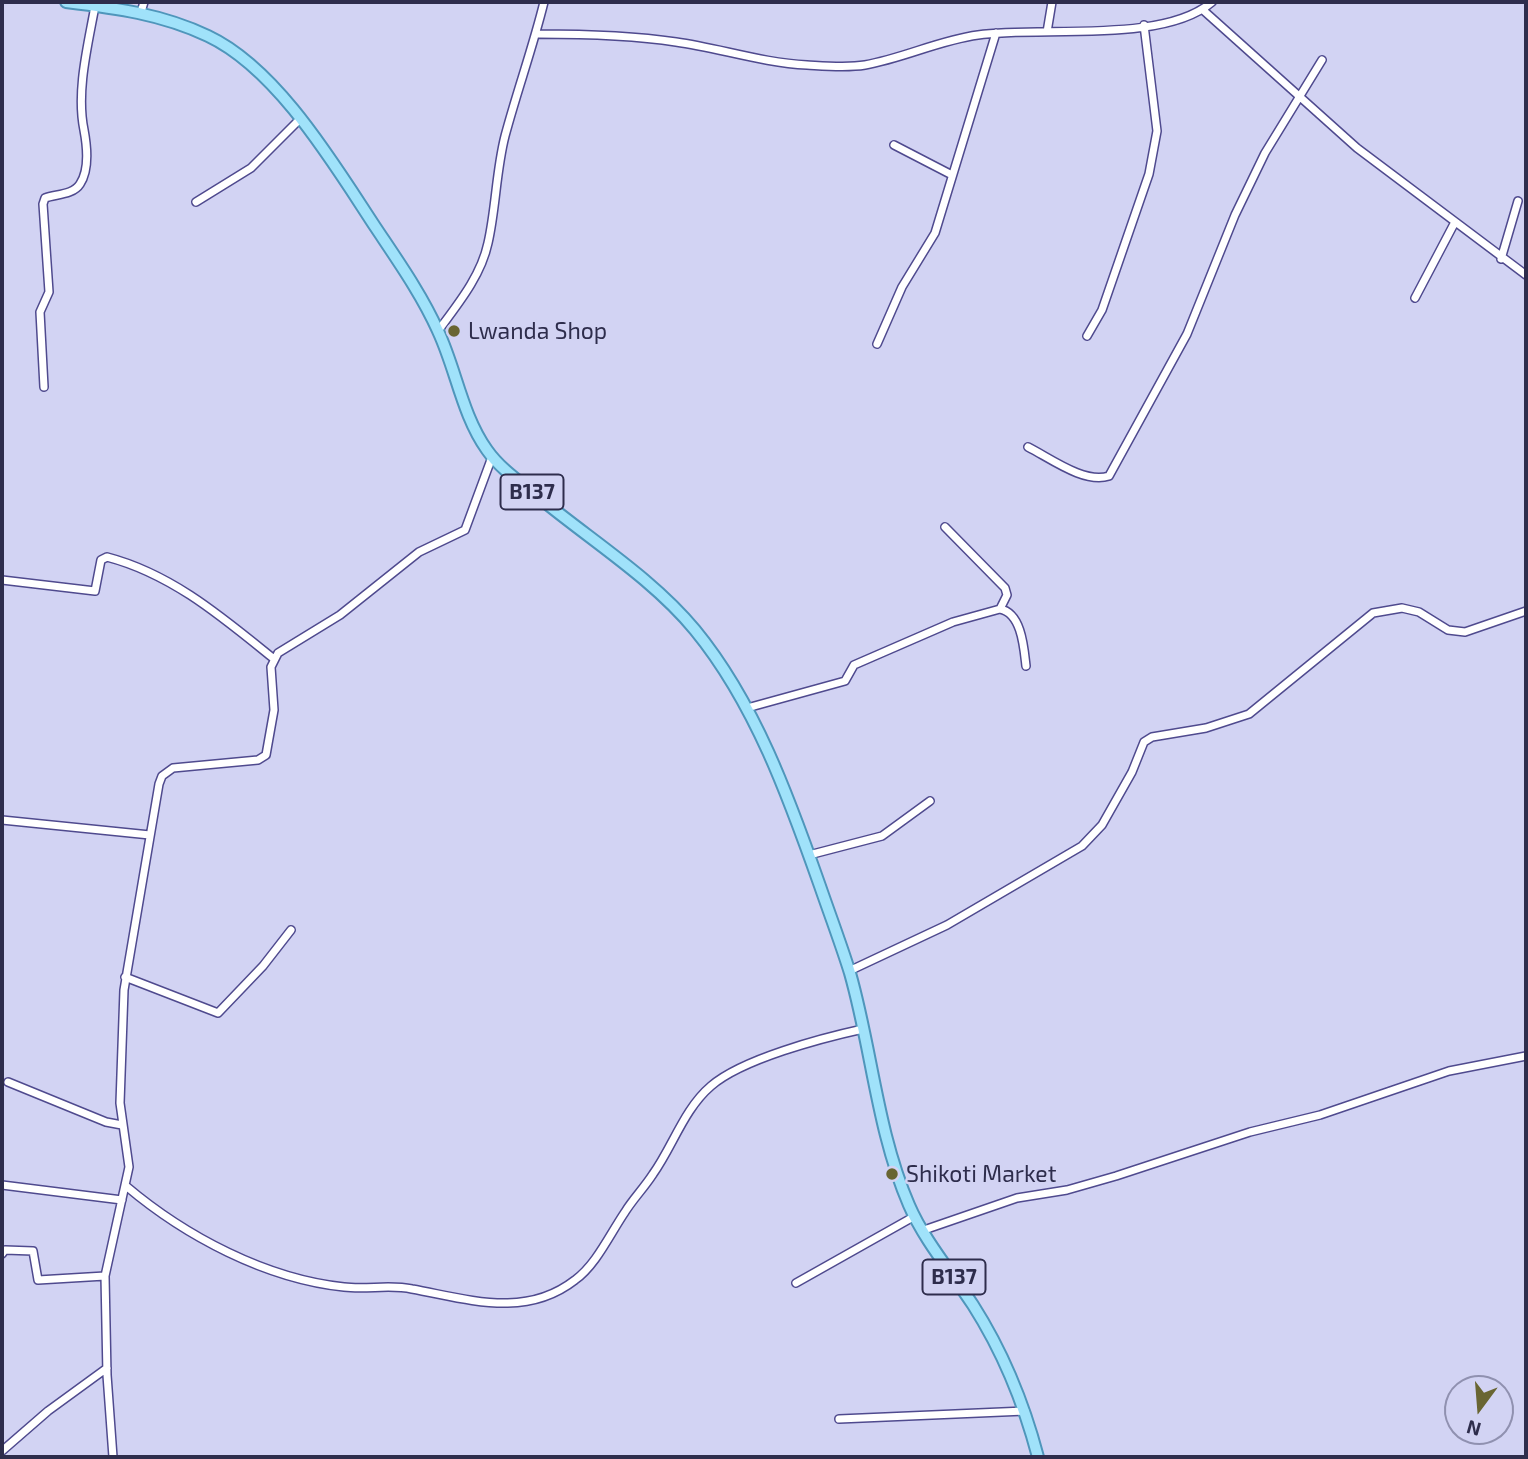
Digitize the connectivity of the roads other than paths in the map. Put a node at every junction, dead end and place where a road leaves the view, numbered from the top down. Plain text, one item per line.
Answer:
1 (66, 2) edge
2 (544, 2) edge
3 (1052, 2) edge
4 (1212, 2) edge
5 (95, 6) junction
6 (142, 7) edge
7 (1203, 10) junction
8 (1144, 25) junction
9 (1047, 32) junction
10 (996, 33) junction
11 (538, 34) junction
12 (1322, 60) dead end
13 (1298, 96) junction
14 (299, 120) junction
15 (894, 145) dead end
16 (952, 175) junction
17 (1518, 201) dead end
18 (195, 202) dead end
19 (1455, 222) junction
20 (1501, 259) junction
21 (1526, 275) edge
22 (1415, 298) dead end
23 (438, 331) junction
24 (1087, 336) dead end
25 (877, 344) dead end
26 (44, 387) dead end
27 (1028, 447) dead end
28 (492, 457) junction
29 (945, 527) dead end
30 (2, 580) edge
31 (1000, 609) junction
32 (1526, 611) edge
33 (274, 659) junction
34 (1026, 666) dead end
35 (747, 708) junction
36 (930, 801) dead end
37 (2, 820) edge
38 (150, 835) junction
39 (809, 855) junction
40 (291, 930) dead end
41 (849, 971) junction
42 (125, 977) junction
43 (863, 1029) junction
44 (1526, 1056) edge
45 (8, 1082) dead end
46 (122, 1125) junction
47 (2, 1185) edge
48 (126, 1186) junction
49 (122, 1200) junction
50 (915, 1216) junction
51 (924, 1230) junction
52 (3, 1250) edge
53 (105, 1276) junction
54 (796, 1283) dead end
55 (107, 1368) junction
56 (1026, 1411) junction
57 (839, 1419) dead end
58 (2, 1451) edge
59 (113, 1457) edge
60 (1038, 1457) edge

1 - 5 main road, B137
2 - 11 street
3 - 9 street
4 - 7 street
5 - 6 main road, B137
5 - 26 street
6 - 14 main road, B137
7 - 8 street
7 - 13 street
8 - 9 street
8 - 24 street
9 - 10 street
10 - 11 street
10 - 16 street
11 - 23 street
12 - 13 street
13 - 19 street
13 - 27 street
14 - 18 street
14 - 23 main road, B137
15 - 16 street
16 - 25 street
17 - 20 street
19 - 20 street
19 - 22 street
20 - 21 street
23 - 28 main road, B137
28 - 33 street
28 - 35 main road, B137
29 - 31 street
30 - 33 street
31 - 34 street
31 - 35 street
32 - 41 street
33 - 38 street
35 - 39 main road, B137
36 - 39 street
37 - 38 street
38 - 42 street
39 - 41 main road, B137
40 - 42 street
41 - 43 main road, B137
42 - 46 street
43 - 48 street
43 - 50 main road, B137
44 - 51 street
45 - 46 street
46 - 48 street
47 - 49 street
48 - 49 street
49 - 53 street
50 - 51 main road, B137
50 - 54 street
51 - 56 main road, B137
52 - 53 street
53 - 55 street
55 - 58 street
55 - 59 street
56 - 57 street
56 - 60 main road, B137

